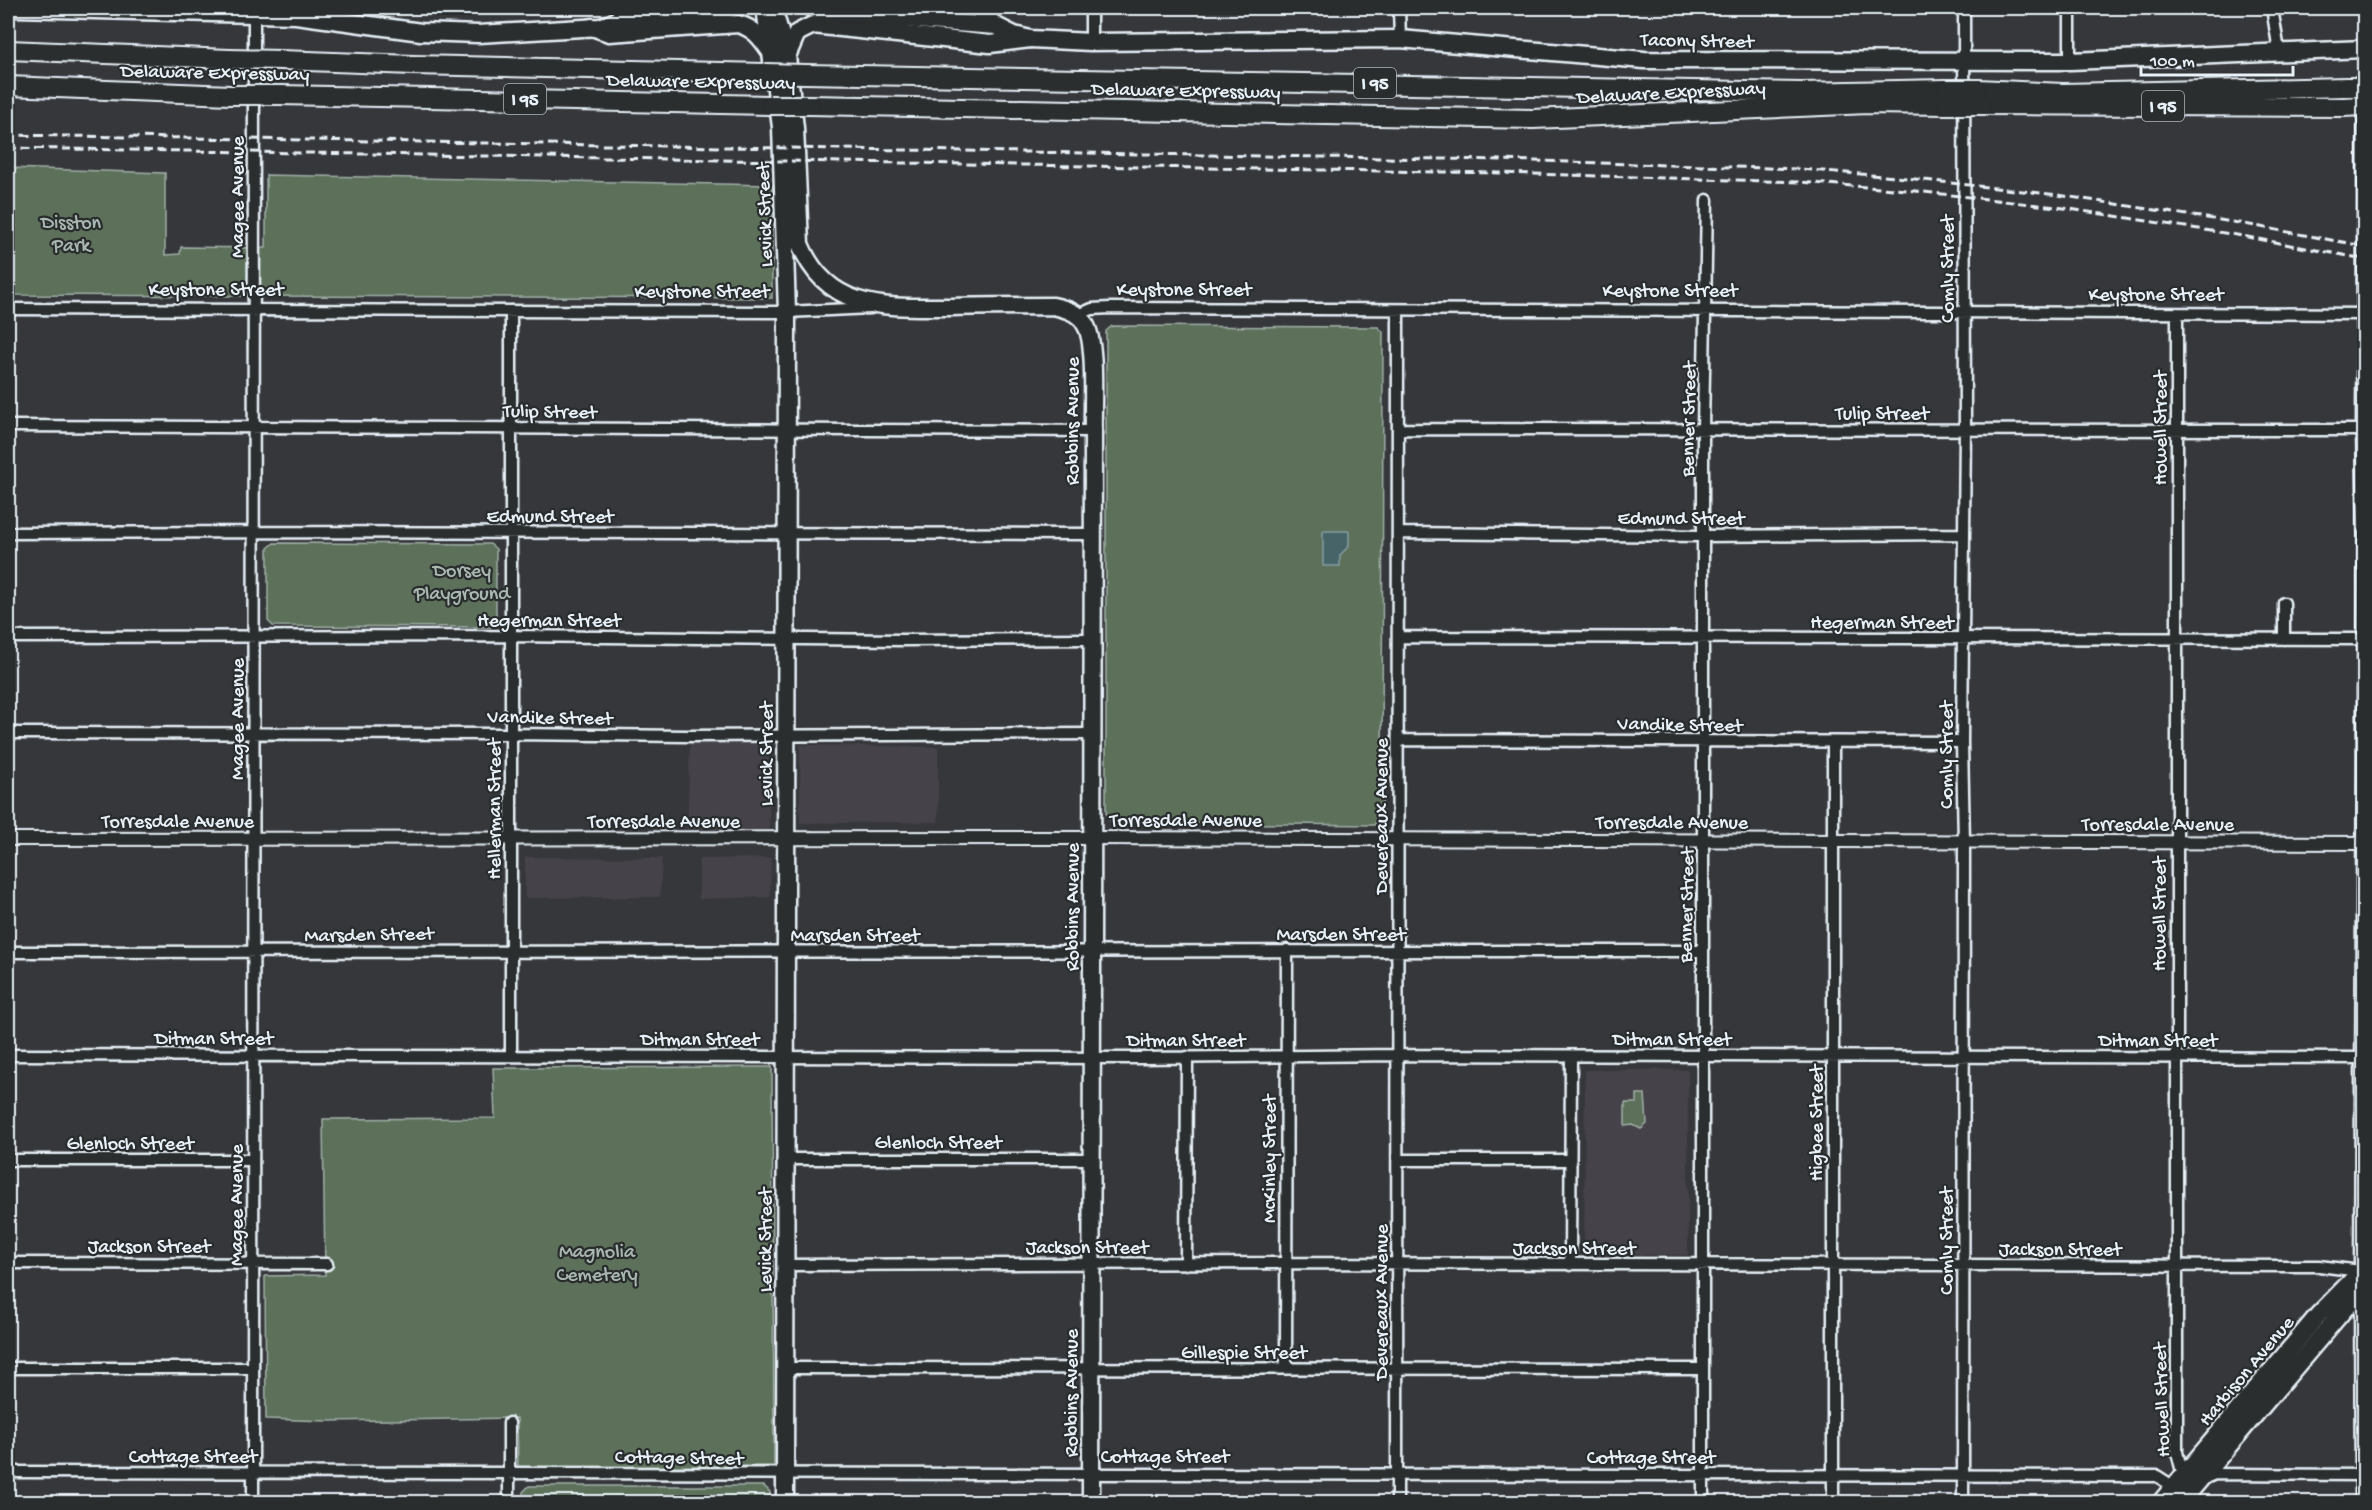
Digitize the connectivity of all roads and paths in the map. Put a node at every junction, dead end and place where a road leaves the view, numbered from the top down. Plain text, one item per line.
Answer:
1 (16, 8) edge
2 (627, 8) edge
3 (732, 8) edge
4 (765, 8) edge
5 (773, 8) edge
6 (812, 8) edge
7 (933, 8) edge
8 (977, 8) edge
9 (1091, 8) edge
10 (1399, 8) edge
11 (1964, 8) edge
12 (2070, 8) edge
13 (2272, 8) edge
14 (254, 11) edge
15 (677, 12) edge
16 (911, 20) junction
17 (616, 21) junction
18 (996, 26) junction
19 (592, 27) junction
20 (1030, 39) junction
21 (1400, 39) junction
22 (1091, 42) junction
23 (2364, 49) edge
24 (8, 50) edge
25 (2279, 51) junction
26 (779, 55) junction
27 (1963, 61) junction
28 (2070, 61) junction
29 (8, 86) edge
30 (2356, 87) edge
31 (230, 95) junction
32 (1947, 97) junction
33 (1980, 97) junction
34 (8, 98) edge
35 (2364, 106) edge
36 (1707, 200) dead end
37 (888, 307) junction
38 (8, 309) edge
39 (254, 309) junction
40 (1398, 310) junction
41 (1707, 310) junction
42 (511, 311) junction
43 (787, 312) junction
44 (1964, 313) junction
45 (2177, 314) junction
46 (2364, 314) edge
47 (1078, 315) junction
48 (8, 426) edge
49 (254, 427) junction
50 (510, 427) junction
51 (2177, 428) junction
52 (1399, 429) junction
53 (1965, 429) junction
54 (786, 430) junction
55 (1703, 430) junction
56 (2363, 430) edge
57 (1093, 431) junction
58 (254, 532) junction
59 (511, 532) junction
60 (8, 533) edge
61 (1398, 533) junction
62 (1092, 534) junction
63 (1963, 534) junction
64 (787, 535) junction
65 (2364, 535) edge
66 (1704, 536) junction
67 (2284, 603) dead end
68 (510, 636) junction
69 (8, 637) edge
70 (254, 637) junction
71 (1399, 637) junction
72 (1703, 638) junction
73 (787, 639) junction
74 (1091, 639) junction
75 (1964, 639) junction
76 (2177, 639) junction
77 (2284, 639) junction
78 (2364, 639) edge
79 (2364, 732) edge
80 (8, 733) edge
81 (254, 733) junction
82 (512, 734) junction
83 (1091, 734) junction
84 (786, 736) junction
85 (1399, 740) junction
86 (1703, 741) junction
87 (1962, 742) junction
88 (1833, 743) junction
89 (1092, 838) junction
90 (8, 839) edge
91 (511, 839) junction
92 (785, 839) junction
93 (1398, 839) junction
94 (254, 840) junction
95 (1704, 840) junction
96 (1833, 842) junction
97 (1964, 842) junction
98 (2176, 842) junction
99 (2363, 843) edge
100 (510, 950) junction
101 (1092, 950) junction
102 (1287, 950) junction
103 (1398, 951) junction
104 (1702, 951) junction
105 (8, 952) edge
106 (253, 952) junction
107 (786, 952) junction
108 (253, 1054) junction
109 (511, 1054) junction
110 (8, 1055) edge
111 (1286, 1055) junction
112 (1398, 1055) junction
113 (1571, 1056) junction
114 (1703, 1056) junction
115 (1833, 1056) junction
116 (785, 1057) junction
117 (1092, 1057) junction
118 (1964, 1057) junction
119 (2177, 1057) junction
120 (1187, 1058) junction
121 (2363, 1058) edge
122 (786, 1159) junction
123 (1091, 1159) junction
124 (8, 1160) edge
125 (253, 1160) junction
126 (1398, 1160) junction
127 (1570, 1160) junction
128 (8, 1263) edge
129 (253, 1263) junction
130 (1286, 1263) junction
131 (327, 1264) dead end
132 (786, 1264) junction
133 (1092, 1264) junction
134 (1186, 1264) junction
135 (1702, 1264) junction
136 (1397, 1265) junction
137 (1570, 1265) junction
138 (1833, 1265) junction
139 (1963, 1265) junction
140 (2176, 1267) junction
141 (2362, 1279) edge
142 (8, 1368) edge
143 (253, 1368) junction
144 (786, 1368) junction
145 (1286, 1368) junction
146 (1398, 1369) junction
147 (1703, 1369) junction
148 (1090, 1370) junction
149 (509, 1424) dead end
150 (8, 1472) edge
151 (509, 1472) junction
152 (253, 1473) junction
153 (1091, 1473) junction
154 (1398, 1473) junction
155 (1703, 1474) junction
156 (1833, 1474) junction
157 (1963, 1474) junction
158 (785, 1475) junction
159 (2363, 1475) edge
160 (2200, 1480) junction
161 (2179, 1481) junction
162 (253, 1503) edge
163 (509, 1503) edge
164 (785, 1503) edge
165 (1091, 1503) edge
166 (1397, 1503) edge
167 (1703, 1503) edge
168 (1833, 1503) edge
169 (1963, 1503) edge
170 (2161, 1503) edge
171 (2181, 1503) edge
172 (2361, 1503) edge

1 - 14 main road
2 - 17 main road
3 - 15 main road
4 - 26 main road, Levick Street
5 - 26 main road, Levick Street
6 - 16 main road
7 - 16 main road
8 - 18 main road
9 - 22 street
10 - 21 street
11 - 27 street, Comly Street
12 - 28 street
13 - 25 street
14 - 19 main road
14 - 39 street, Magee Avenue
15 - 17 main road
16 - 18 main road
17 - 19 main road
18 - 20 main road
19 - 26 main road
20 - 22 main road, Tacony Street
20 - 26 main road
21 - 22 main road, Tacony Street
21 - 27 main road, Tacony Street
23 - 25 main road, Tacony Street
23 - 46 street
24 - 32 highway, Delaware Expressway / I 95, bridge
25 - 28 main road, Tacony Street
26 - 37 main road, Levick Street
26 - 43 main road, Levick Street
27 - 28 main road, Tacony Street
27 - 44 street, Comly Street
29 - 31 highway, Delaware Expressway / I 95
30 - 33 highway, Delaware Expressway / I 95
31 - 32 highway, Delaware Expressway / I 95, bridge
31 - 34 highway
32 - 33 highway, Delaware Expressway / I 95, bridge
33 - 35 highway, Delaware Expressway / I 95, bridge
36 - 41 street, Benner Street
37 - 43 street, Keystone Street
37 - 47 main road, Keystone Street
38 - 39 street, Keystone Street
39 - 42 street, Keystone Street
39 - 49 street, Magee Avenue
40 - 41 street, Keystone Street
40 - 47 street, Keystone Street
40 - 52 street, Devereaux Avenue
41 - 44 street, Keystone Street
41 - 55 street, Benner Street
42 - 43 street, Keystone Street
42 - 50 street, Hellerman Street
43 - 54 main road, Levick Street
44 - 45 street, Keystone Street
44 - 53 street, Comly Street
45 - 46 street, Keystone Street
45 - 51 street, Howell Street
46 - 56 street
47 - 57 main road, Robbins Avenue
48 - 49 street, Tulip Street
49 - 50 street, Tulip Street
49 - 58 street, Magee Avenue
50 - 54 street, Tulip Street
50 - 59 street, Hellerman Street
51 - 53 street, Tulip Street
51 - 56 street, Tulip Street
51 - 76 street, Howell Street
52 - 55 street, Tulip Street
52 - 61 street, Devereaux Avenue
53 - 55 street, Tulip Street
53 - 63 street, Comly Street
54 - 57 street, Tulip Street
54 - 64 main road, Levick Street
55 - 66 street, Benner Street
56 - 65 street
57 - 62 main road, Robbins Avenue
58 - 59 street, Edmund Street
58 - 60 street, Edmund Street
58 - 70 street, Magee Avenue
59 - 64 street, Edmund Street
59 - 68 street, Hellerman Street
61 - 66 street, Edmund Street
61 - 71 street, Devereaux Avenue
62 - 64 street, Edmund Street
62 - 74 main road, Robbins Avenue
63 - 66 street, Edmund Street
63 - 75 street, Comly Street
64 - 73 main road, Levick Street
65 - 78 street
66 - 72 street, Benner Street
67 - 77 street
68 - 70 street, Hegerman Street
68 - 73 street, Hegerman Street
68 - 82 street, Hellerman Street
69 - 70 street, Hegerman Street
70 - 81 street, Magee Avenue
71 - 72 street, Hegerman Street
71 - 85 street, Devereaux Avenue
72 - 75 street, Hegerman Street
72 - 86 street, Benner Street
73 - 74 street, Hegerman Street
73 - 84 main road, Levick Street
74 - 83 main road, Robbins Avenue
75 - 76 street, Hegerman Street
75 - 87 street, Comly Street
76 - 77 street, Hegerman Street
76 - 98 street, Howell Street
77 - 78 street, Hegerman Street
78 - 79 street
79 - 99 street
80 - 81 street, Vandike Street
81 - 82 street, Vandike Street
81 - 94 street, Magee Avenue
82 - 84 street, Vandike Street
82 - 91 street, Hellerman Street
83 - 84 street, Vandike Street
83 - 89 main road, Robbins Avenue
84 - 92 main road, Levick Street
85 - 86 street, Vandike Street
85 - 93 street, Devereaux Avenue
86 - 88 street, Vandike Street
86 - 95 street, Benner Street
87 - 88 street, Vandike Street
87 - 97 street, Comly Street
88 - 96 street, Higbee Street
89 - 92 street, Torresdale Avenue
89 - 93 street, Torresdale Avenue
89 - 101 main road, Robbins Avenue
90 - 94 street, Torresdale Avenue
91 - 92 street, Torresdale Avenue
91 - 94 street, Torresdale Avenue
91 - 100 street, Hellerman Street
92 - 107 main road, Levick Street
93 - 95 street, Torresdale Avenue
93 - 103 street, Devereaux Avenue
94 - 106 street, Magee Avenue
95 - 96 street, Torresdale Avenue
95 - 104 street, Benner Street
96 - 97 street, Torresdale Avenue
96 - 115 street, Higbee Street
97 - 98 street, Torresdale Avenue
97 - 118 street, Comly Street
98 - 99 street, Torresdale Avenue
98 - 119 street, Howell Street
99 - 121 street
100 - 106 street, Marsden Street
100 - 107 street, Marsden Street
100 - 109 street, Hellerman Street
101 - 102 street, Marsden Street
101 - 107 street, Marsden Street
101 - 117 main road, Robbins Avenue
102 - 103 street, Marsden Street
102 - 111 street, McKinley Street
103 - 104 street, Marsden Street
103 - 112 street, Devereaux Avenue
104 - 114 street, Benner Street
105 - 106 street, Marsden Street
106 - 108 street, Magee Avenue
107 - 116 main road, Levick Street
108 - 109 street, Ditman Street
108 - 110 street, Ditman Street
108 - 125 street, Magee Avenue
109 - 116 street, Ditman Street
111 - 112 street, Ditman Street
111 - 120 street, Ditman Street
111 - 130 street, McKinley Street
112 - 113 street, Ditman Street
112 - 126 street, Devereaux Avenue
113 - 114 street, Ditman Street
113 - 127 street
114 - 115 street, Ditman Street
114 - 135 street, Benner Street
115 - 118 street, Ditman Street
115 - 138 street, Higbee Street
116 - 117 street, Ditman Street
116 - 122 main road, Levick Street
117 - 120 street, Ditman Street
117 - 123 main road, Robbins Avenue
118 - 119 street, Ditman Street
118 - 139 street, Comly Street
119 - 121 street, Ditman Street
119 - 140 street, Howell Street
120 - 134 street
121 - 141 street
122 - 123 street, Glenloch Street
122 - 132 main road, Levick Street
123 - 133 main road, Robbins Avenue
124 - 125 street, Glenloch Street
125 - 129 street, Magee Avenue
126 - 127 street
126 - 136 street, Devereaux Avenue
127 - 137 street
128 - 129 street, Jackson Street
129 - 131 street, Jackson Street
129 - 143 street, Magee Avenue
130 - 134 street, Jackson Street
130 - 136 street, Jackson Street
130 - 145 street, McKinley Street
132 - 133 street, Jackson Street
132 - 144 main road, Levick Street
133 - 134 street, Jackson Street
133 - 148 main road, Robbins Avenue
135 - 137 street, Jackson Street
135 - 138 street, Jackson Street
135 - 147 street, Benner Street
136 - 137 street, Jackson Street
136 - 146 street, Devereaux Avenue
138 - 139 street, Jackson Street
138 - 156 street, Higbee Street
139 - 140 street, Jackson Street
139 - 157 street, Comly Street
140 - 141 street, Jackson Street
140 - 161 street, Howell Street
141 - 159 street
141 - 160 main road, Harbison Avenue
141 - 161 main road, Harbison Avenue
142 - 143 street
143 - 152 street, Magee Avenue
144 - 148 street, Gillespie Street
144 - 158 main road, Levick Street
145 - 146 street, Gillespie Street
145 - 148 street, Gillespie Street
146 - 147 street, Gillespie Street
146 - 154 street, Devereaux Avenue
147 - 155 street, Benner Street
148 - 153 main road, Robbins Avenue
149 - 151 street
150 - 152 street, Cottage Street
151 - 152 street, Cottage Street
151 - 158 street, Cottage Street
151 - 163 street
152 - 162 street, Magee Avenue
153 - 154 street, Cottage Street
153 - 158 street, Cottage Street
153 - 165 main road, Robbins Avenue
154 - 155 street, Cottage Street
154 - 166 street, Devereaux Avenue
155 - 156 street, Cottage Street
155 - 167 street, Benner Street
156 - 157 street, Cottage Street
156 - 168 street, Higbee Street
157 - 161 street, Cottage Street
157 - 169 street, Comly Street
158 - 164 main road, Levick Street
159 - 160 street
159 - 172 street
160 - 171 main road, Harbison Avenue
161 - 170 main road, Harbison Avenue

